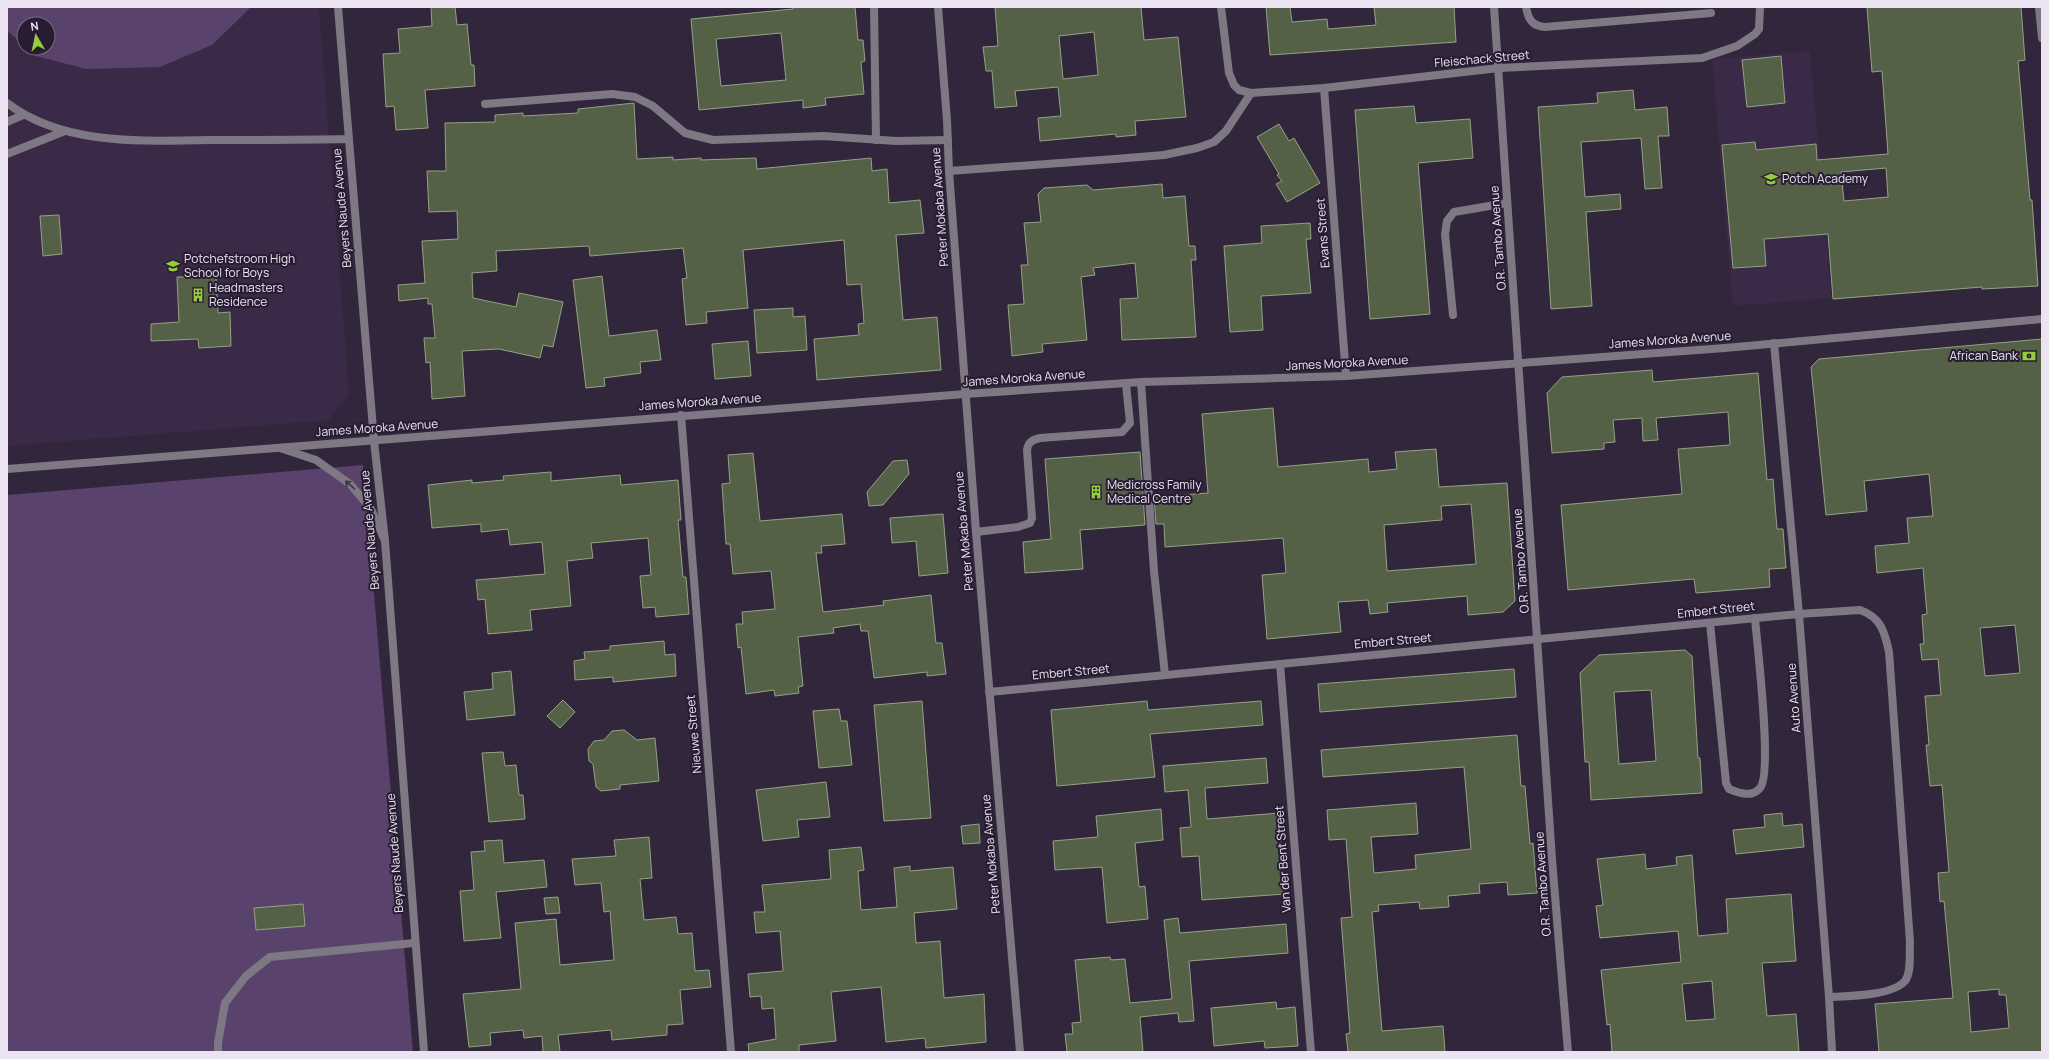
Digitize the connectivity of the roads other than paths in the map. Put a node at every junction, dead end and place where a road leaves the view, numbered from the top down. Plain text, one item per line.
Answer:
1 (338, 7) edge
2 (874, 7) edge
3 (938, 7) edge
4 (1222, 7) edge
5 (1494, 7) edge
6 (1526, 7) edge
7 (1760, 7) edge
8 (2039, 7) edge
9 (1711, 13) dead end
10 (2042, 38) edge
11 (1499, 68) junction
12 (1324, 88) junction
13 (1251, 94) junction
14 (7, 104) edge
15 (485, 104) dead end
16 (22, 115) junction
17 (7, 122) edge
18 (65, 131) junction
19 (349, 139) junction
20 (876, 140) junction
21 (948, 140) junction
22 (7, 154) edge
23 (949, 171) junction
24 (1507, 203) junction
25 (1453, 314) dead end
26 (2042, 319) edge
27 (1774, 343) junction
28 (1519, 363) junction
29 (1346, 376) junction
30 (1141, 382) junction
31 (1126, 384) junction
32 (965, 394) junction
33 (681, 415) junction
34 (374, 441) junction
35 (275, 447) junction
36 (7, 469) edge
37 (976, 532) junction
38 (385, 541) junction
39 (1799, 614) junction
40 (1755, 618) junction
41 (1710, 623) junction
42 (1539, 640) junction
43 (1280, 664) junction
44 (1165, 675) junction
45 (989, 692) junction
46 (414, 944) junction
47 (1829, 997) junction
48 (218, 1052) edge
49 (424, 1052) edge
50 (731, 1052) edge
51 (1020, 1052) edge
52 (1311, 1052) edge
53 (1568, 1052) edge
54 (1832, 1052) edge

1 - 19 street, Beyers Naude Avenue
2 - 20 street
3 - 21 street, Peter Mokaba Avenue
4 - 13 street
5 - 11 street, O.R. Tambo Avenue
6 - 9 street
7 - 11 street, Fleischack Street
8 - 10 street
11 - 12 street, Fleischack Street
11 - 24 street, O.R. Tambo Avenue
12 - 13 street, Fleischack Street
12 - 29 street, Evans Street
13 - 23 street
14 - 16 street
15 - 20 street
16 - 17 street
16 - 18 street
18 - 19 street
18 - 22 street
19 - 34 street, Beyers Naude Avenue
20 - 21 street
21 - 23 street, Peter Mokaba Avenue
23 - 32 street, Peter Mokaba Avenue
24 - 25 street
24 - 28 street, O.R. Tambo Avenue
26 - 27 street, James Moroka Avenue
27 - 28 street, James Moroka Avenue
27 - 39 street, Auto Avenue
28 - 29 street, James Moroka Avenue
28 - 42 street, O.R. Tambo Avenue
29 - 30 street, James Moroka Avenue
30 - 31 street, James Moroka Avenue
30 - 44 street
31 - 32 street, James Moroka Avenue
31 - 37 street
32 - 33 street, James Moroka Avenue
32 - 37 street, Peter Mokaba Avenue
33 - 34 street, James Moroka Avenue
33 - 50 street, Nieuwe Street
34 - 35 street, James Moroka Avenue
34 - 38 street, Beyers Naude Avenue
35 - 36 street, James Moroka Avenue
38 -> 35 street
37 - 45 street, Peter Mokaba Avenue
38 - 46 street, Beyers Naude Avenue
39 - 40 street, Embert Street
39 - 47 street, Auto Avenue
39 - 47 street, Embert Street
40 - 41 street, Embert Street
40 - 41 street
41 - 42 street, Embert Street
42 - 43 street, Embert Street
42 - 53 street, O.R. Tambo Avenue
43 - 44 street, Embert Street
43 - 52 street, Van der Bent Street
44 - 45 street, Embert Street
45 - 51 street, Peter Mokaba Avenue
46 - 48 street
46 - 49 street, Beyers Naude Avenue
47 - 54 street, Auto Avenue

